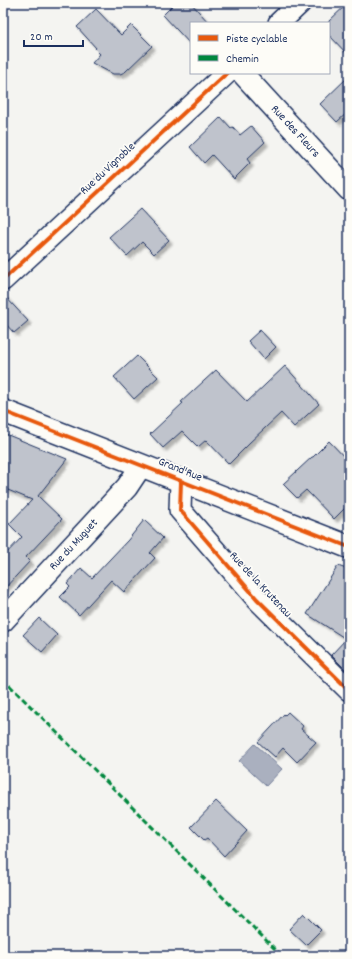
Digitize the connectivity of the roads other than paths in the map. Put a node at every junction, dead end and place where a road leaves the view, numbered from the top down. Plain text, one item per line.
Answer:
1 (300, 3) edge
2 (280, 22) edge
3 (226, 74) edge
4 (243, 74) edge
5 (349, 190) edge
6 (3, 280) edge
7 (3, 411) edge
8 (141, 466) junction
9 (182, 482) junction
10 (349, 547) edge
11 (3, 621) edge
12 (349, 690) edge

1 - 2 street
3 - 6 street, Rue du Vignoble
4 - 5 street, Rue des Fleurs
7 - 8 street, Grand'Rue
8 - 9 street, Grand'Rue
8 - 11 street, Rue du Muguet
9 - 10 street, Grand'Rue
9 - 12 street, Rue de la Krutenau

